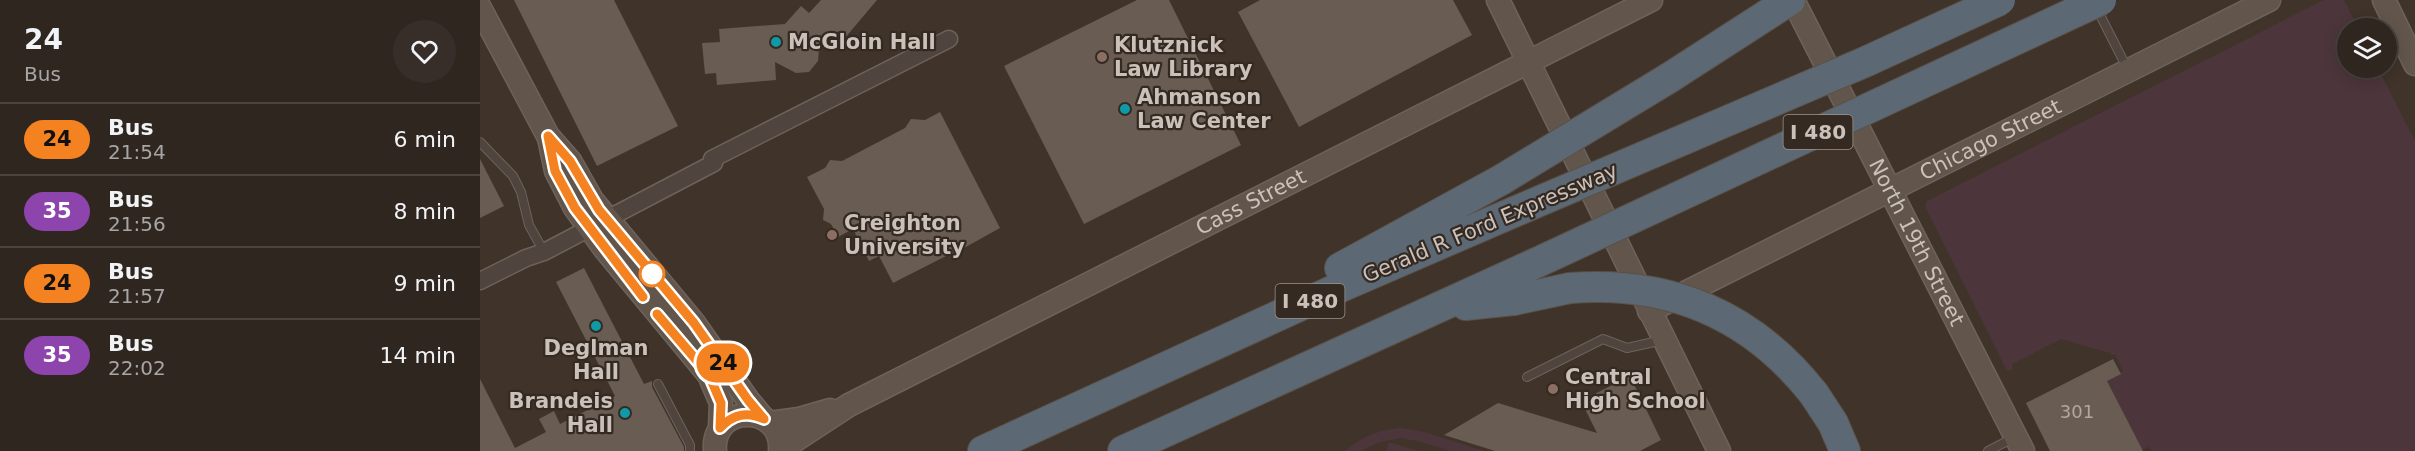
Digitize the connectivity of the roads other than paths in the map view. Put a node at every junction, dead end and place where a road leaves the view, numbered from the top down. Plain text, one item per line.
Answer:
1 (1498, 0) edge
2 (1651, 0) edge
3 (1791, 0) edge
4 (2000, 0) edge
5 (2092, 0) edge
6 (2101, 0) edge
7 (2269, 0) edge
8 (2384, 0) edge
9 (480, 8) edge
10 (949, 39) dead end
11 (1529, 62) junction
12 (2415, 64) edge
13 (2129, 70) junction
14 (480, 142) edge
15 (1889, 191) junction
16 (598, 224) junction
17 (544, 252) junction
18 (480, 281) edge
19 (1442, 307) junction
20 (1649, 311) junction
21 (1663, 340) junction
22 (1527, 376) dead end
23 (658, 384) dead end
24 (1107, 392) junction
25 (849, 405) junction
26 (767, 421) junction
27 (720, 428) junction
28 (2019, 444) edge
29 (787, 448) edge
30 (690, 451) edge
31 (715, 451) edge
32 (982, 451) edge
33 (1123, 451) edge
34 (1719, 451) edge
35 (1845, 451) edge
36 (1988, 451) edge

1 - 11 main road
2 - 11 main road, Cass Street
3 - 15 main road, North 19th Street
3 - 24 highway, bridge
4 - 24 highway, Gerald R Ford Expressway / I 480, bridge
5 - 13 lane
6 - 19 highway, I 480, bridge
7 - 13 main road, Chicago Street
8 - 12 main road
9 - 16 main road
10 - 16 street
11 - 20 main road
11 - 25 main road, Cass Street
13 - 15 main road, Chicago Street
14 - 17 lane
15 - 20 main road, Chicago Street
15 - 28 main road, North 19th Street
16 - 17 street
16 - 26 main road
16 - 27 main road
17 - 18 street
19 - 33 highway, I 480
19 - 35 highway, bridge
20 - 21 main road
21 - 22 lane
21 - 34 main road
23 - 30 lane
24 - 32 highway, Gerald R Ford Expressway / I 480
25 - 26 main road
25 - 29 main road
26 - 27 main road
26 - 29 main road
27 - 31 main road
28 - 36 lane

